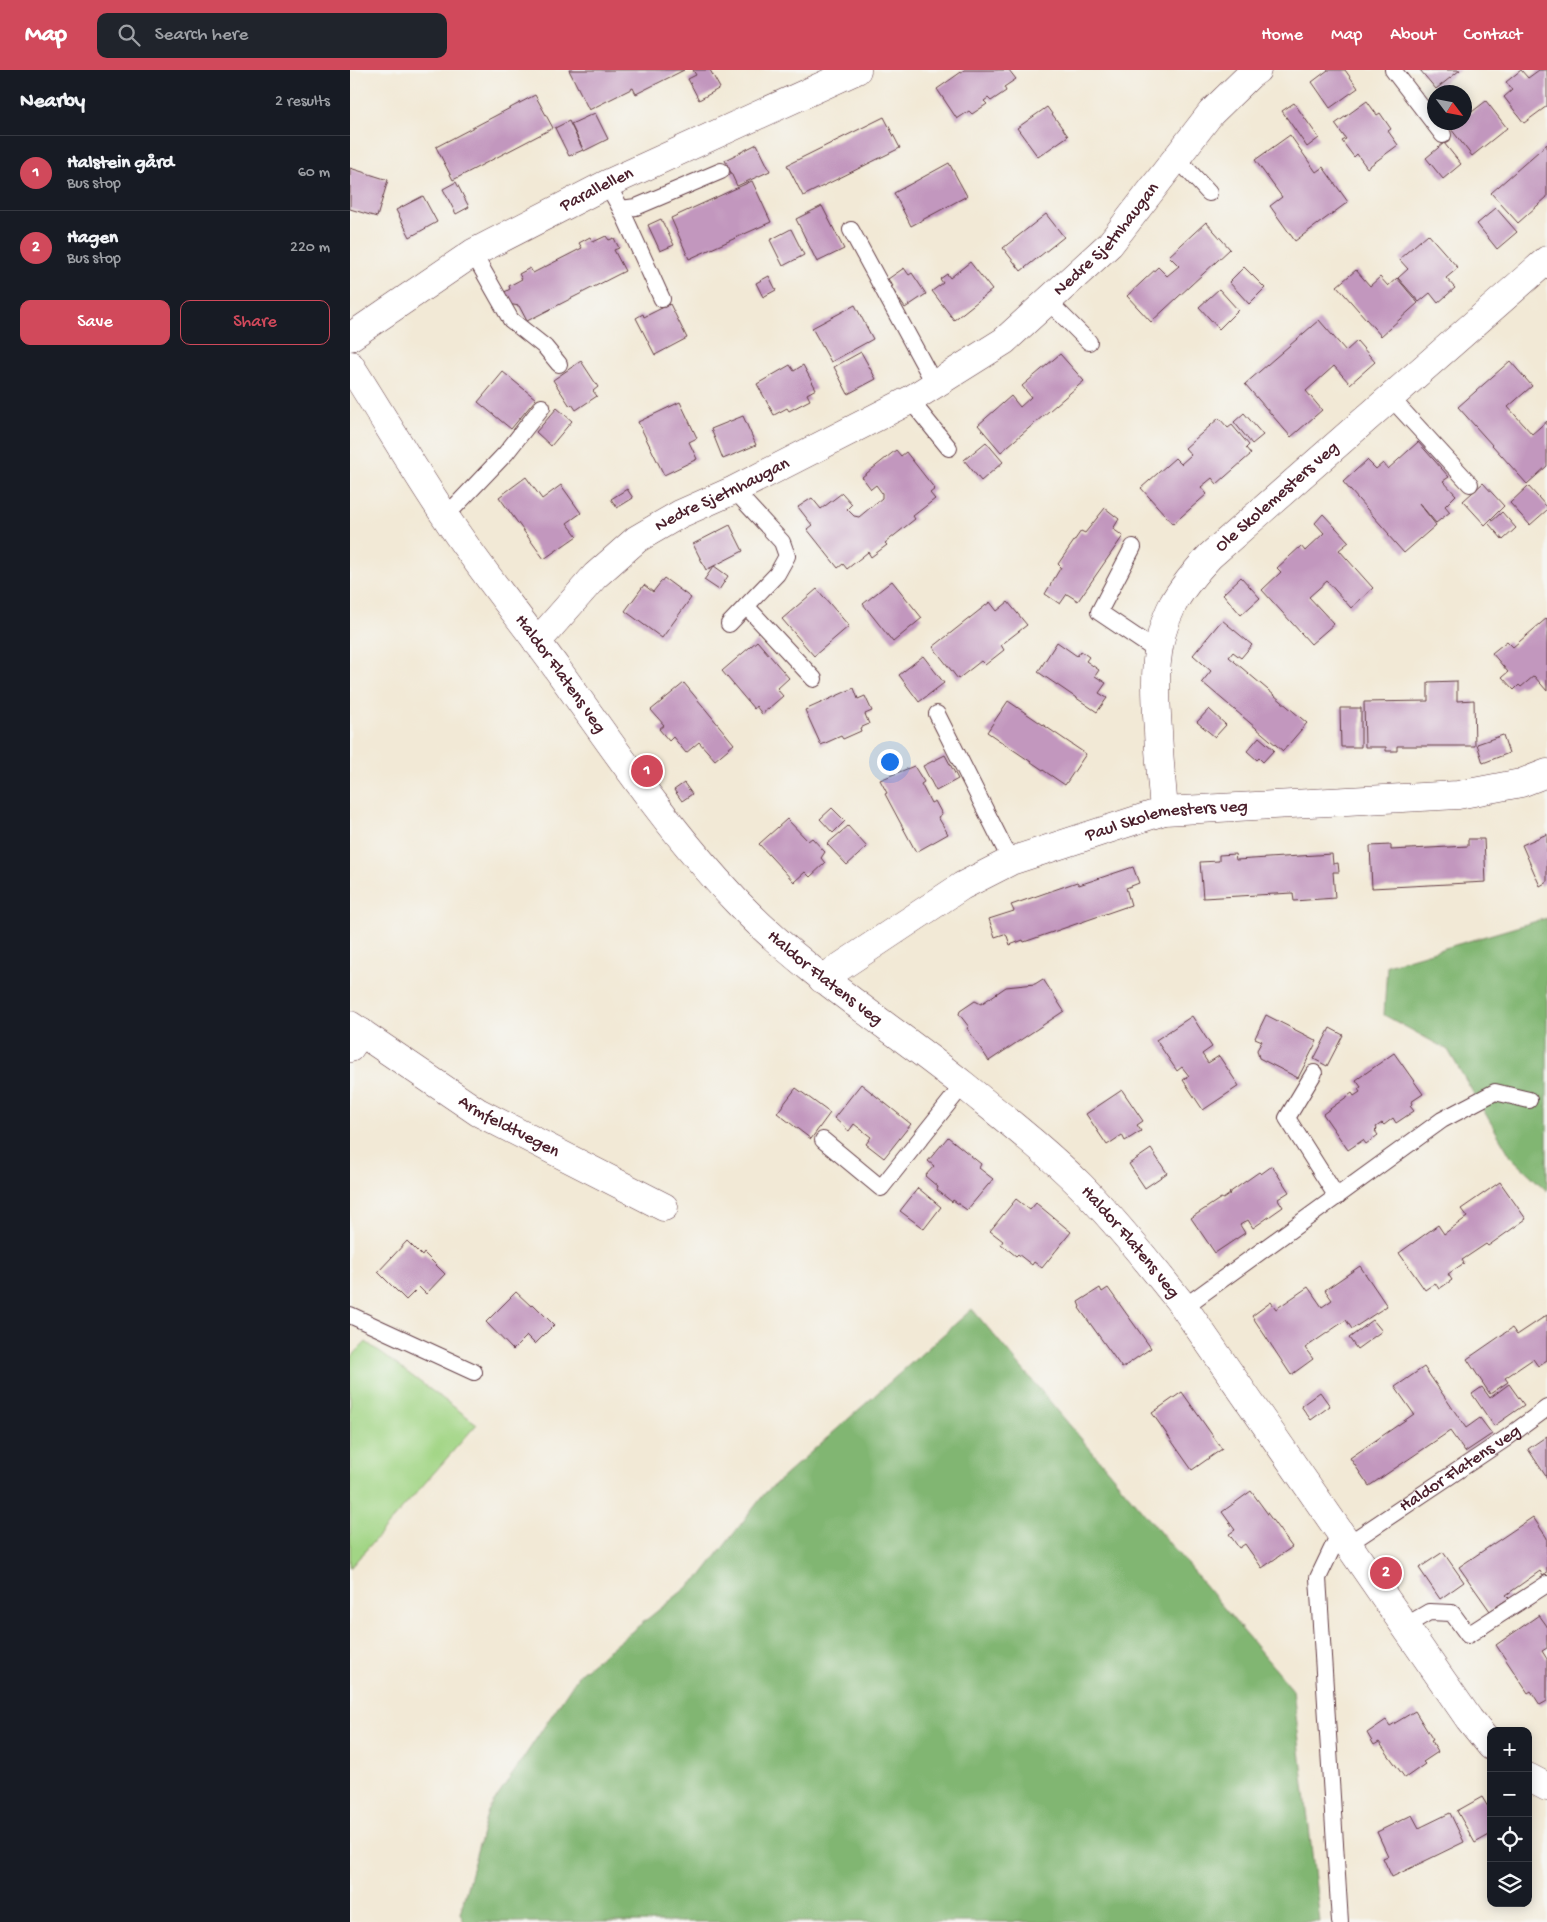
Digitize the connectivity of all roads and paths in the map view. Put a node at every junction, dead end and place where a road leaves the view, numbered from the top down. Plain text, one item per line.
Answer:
1 (857, 70) edge
2 (1257, 70) edge
3 (1393, 70) edge
4 (1443, 135) dead end
5 (1176, 157) junction
6 (721, 171) dead end
7 (607, 184) junction
8 (1209, 193) dead end
9 (621, 209) junction
10 (851, 230) dead end
11 (473, 253) junction
12 (1547, 260) edge
13 (662, 299) dead end
14 (1049, 302) junction
15 (350, 337) edge
16 (1089, 342) dead end
17 (559, 364) dead end
18 (350, 365) edge
19 (935, 385) junction
20 (1391, 398) junction
21 (910, 400) junction
22 (542, 407) dead end
23 (950, 448) dead end
24 (1470, 484) dead end
25 (734, 490) junction
26 (445, 518) junction
27 (1133, 547) dead end
28 (746, 606) junction
29 (729, 624) dead end
30 (538, 642) junction
31 (1157, 651) junction
32 (814, 680) dead end
33 (937, 714) dead end
34 (1547, 774) edge
35 (1164, 811) junction
36 (1011, 860) junction
37 (822, 979) junction
38 (354, 1035) edge
39 (1314, 1073) dead end
40 (963, 1085) junction
41 (1528, 1100) dead end
42 (823, 1140) dead end
43 (1337, 1196) junction
44 (664, 1207) dead end
45 (1184, 1307) junction
46 (350, 1315) edge
47 (474, 1372) dead end
48 (1547, 1408) edge
49 (1344, 1538) junction
50 (1547, 1584) edge
51 (1404, 1626) junction
52 (1487, 1741) edge
53 (1532, 1779) edge
54 (1547, 1787) edge
55 (1340, 1922) edge

1 - 7 street, Parallellen
2 - 5 street, Nedre Sjetnhaugan
3 - 4 lane
5 - 8 lane
5 - 14 street, Nedre Sjetnhaugan
6 - 9 lane
7 - 9 lane
7 - 11 street, Parallellen
9 - 13 lane
10 - 19 lane
11 - 15 street, Parallellen
11 - 17 lane
12 - 20 street, Ole Skolemesters veg
14 - 16 lane
14 - 19 street, Nedre Sjetnhaugan
18 - 26 street, Haldor Flatens veg
19 - 21 street, Nedre Sjetnhaugan
20 - 24 lane
20 - 31 street, Ole Skolemesters veg
21 - 23 lane
21 - 25 street, Nedre Sjetnhaugan
22 - 26 lane
25 - 28 lane
25 - 30 street, Nedre Sjetnhaugan
26 - 30 street, Haldor Flatens veg
27 - 31 lane
28 - 29 lane
28 - 32 lane
30 - 37 street, Haldor Flatens veg
31 - 35 street, Ole Skolemesters veg
33 - 36 lane
34 - 35 street, Paul Skolemesters veg
35 - 36 street, Paul Skolemesters veg
36 - 37 street, Paul Skolemesters veg
37 - 40 street, Haldor Flatens veg
38 - 44 street, Armfeldtvegen
39 - 43 lane
40 - 42 lane
40 - 45 street, Haldor Flatens veg
41 - 43 lane
43 - 45 lane
45 - 49 street, Haldor Flatens veg
46 - 47 lane
48 - 49 lane, Haldor Flatens veg
49 - 51 street, Haldor Flatens veg
49 - 55 lane
50 - 51 lane
51 - 52 street, Haldor Flatens veg
53 - 54 street

